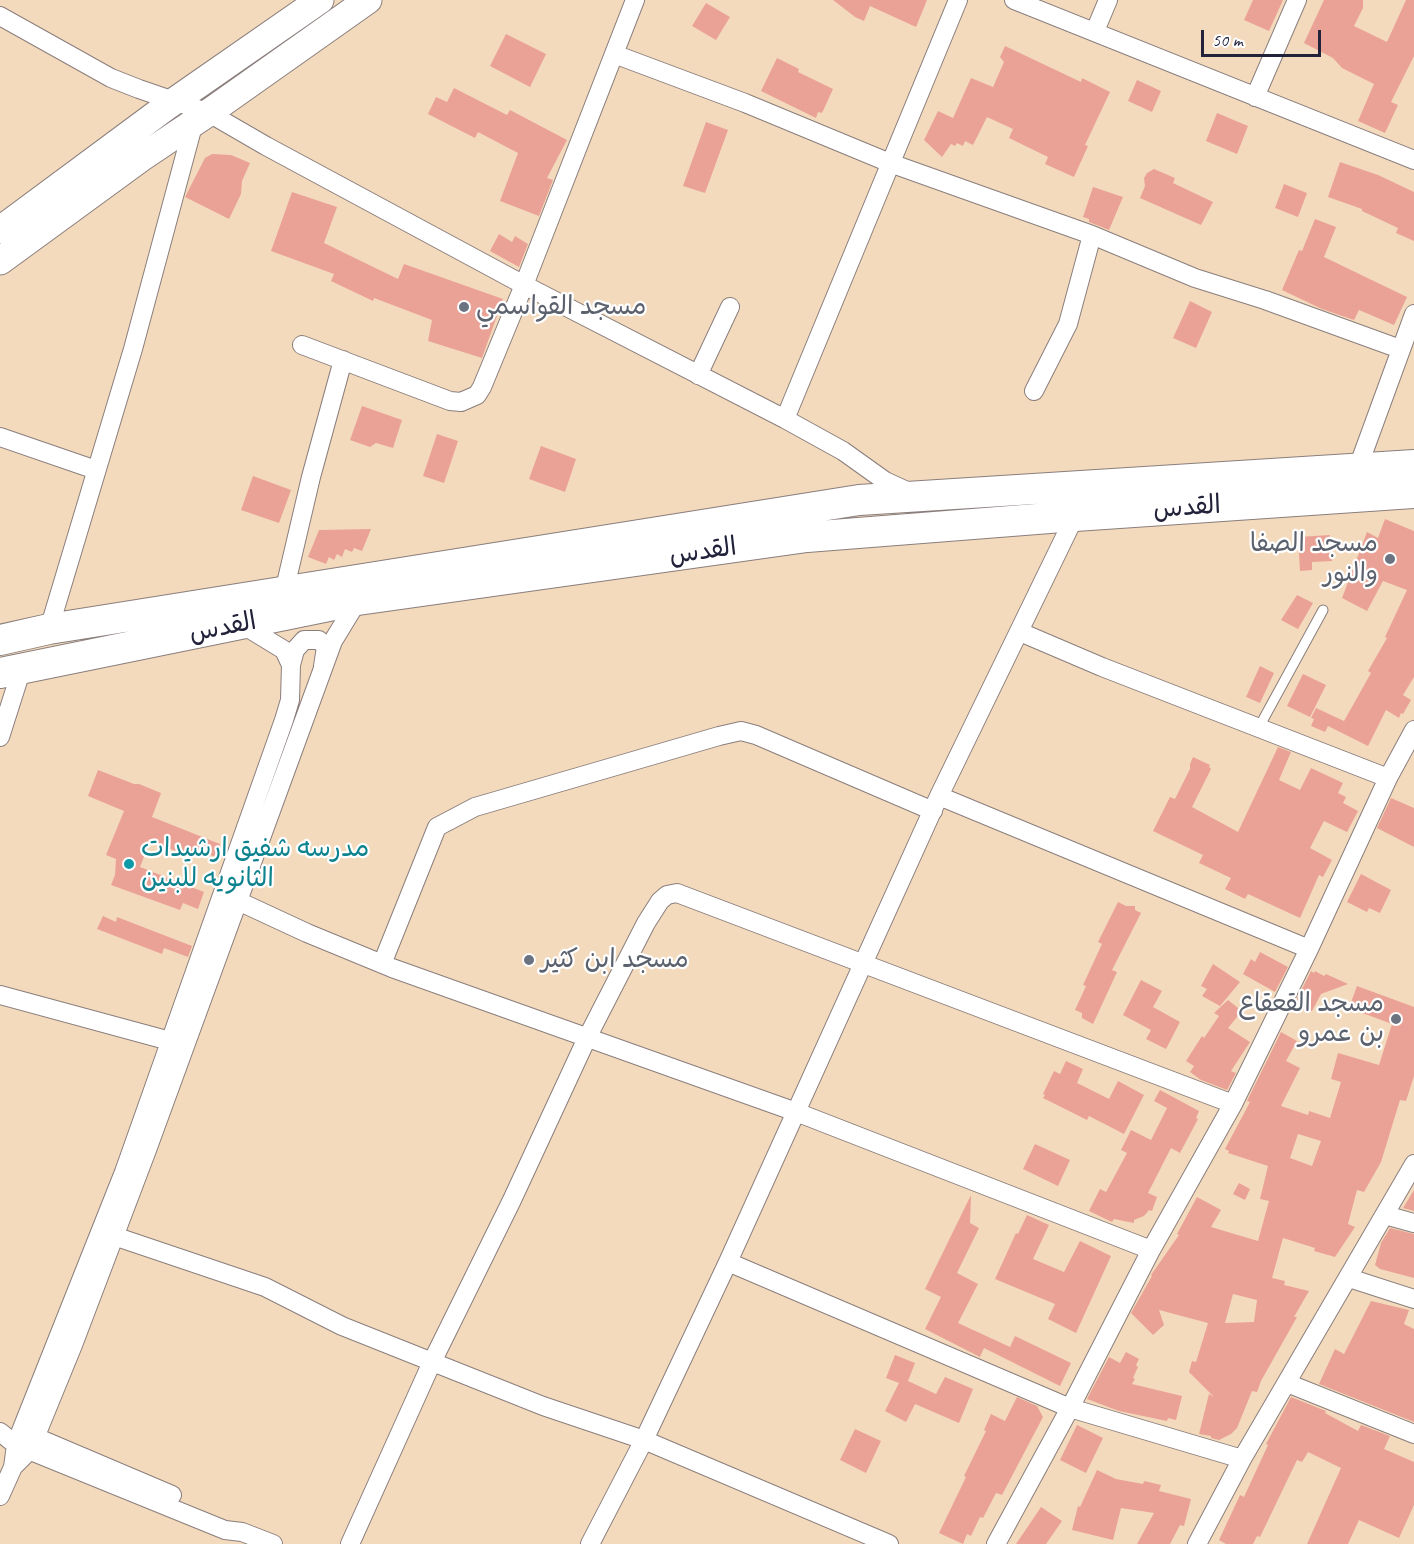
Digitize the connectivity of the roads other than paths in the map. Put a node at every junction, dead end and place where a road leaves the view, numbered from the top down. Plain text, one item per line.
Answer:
1 (320, 0) edge
2 (368, 0) edge
3 (635, 0) edge
4 (958, 0) edge
5 (1014, 0) edge
6 (1108, 0) edge
7 (1297, 0) edge
8 (0, 16) edge
9 (1095, 32) junction
10 (614, 54) junction
11 (1255, 97) junction
12 (176, 101) junction
13 (201, 117) junction
14 (1414, 160) edge
15 (890, 163) junction
16 (0, 230) edge
17 (1092, 235) junction
18 (0, 261) edge
19 (524, 285) junction
20 (730, 307) dead end
21 (1414, 314) edge
22 (302, 345) dead end
23 (1400, 350) junction
24 (343, 360) junction
25 (698, 375) junction
26 (1034, 391) dead end
27 (785, 419) junction
28 (0, 437) edge
29 (860, 464) junction
30 (1414, 465) edge
31 (96, 470) junction
32 (1357, 470) junction
33 (1414, 493) edge
34 (919, 497) junction
35 (859, 500) junction
36 (1075, 516) junction
37 (284, 592) junction
38 (358, 600) junction
39 (1323, 610) dead end
40 (243, 625) junction
41 (49, 629) junction
42 (1020, 632) junction
43 (0, 640) edge
44 (291, 665) junction
45 (323, 666) junction
46 (11, 671) edge
47 (1258, 729) junction
48 (1414, 730) edge
49 (0, 737) edge
50 (1388, 778) junction
51 (936, 804) junction
52 (238, 901) junction
53 (1309, 949) junction
54 (862, 963) junction
55 (382, 964) junction
56 (0, 996) edge
57 (587, 1038) junction
58 (178, 1043) junction
59 (1233, 1104) junction
60 (796, 1112) junction
61 (1414, 1164) edge
62 (1384, 1215) junction
63 (1414, 1223) edge
64 (108, 1234) junction
65 (1152, 1250) junction
66 (728, 1262) junction
67 (1349, 1278) junction
68 (1414, 1299) edge
69 (432, 1362) junction
70 (1287, 1383) junction
71 (1070, 1408) junction
72 (0, 1431) edge
73 (1414, 1434) edge
74 (644, 1440) junction
75 (26, 1441) junction
76 (1242, 1459) junction
77 (0, 1496) edge
78 (228, 1536) edge
79 (273, 1544) edge
80 (350, 1544) edge
81 (590, 1544) edge
82 (889, 1544) edge
83 (996, 1544) edge
84 (1197, 1544) edge

1 - 12 main road
2 - 13 main road
3 - 10 street
4 - 15 street
5 - 9 street
6 - 9 street
7 - 11 street
8 - 12 street
9 - 11 street
10 - 15 street
10 - 19 street
11 - 14 street
12 - 13 street
12 - 16 main road
13 - 18 main road
13 - 19 street
13 - 31 street
15 - 17 street
15 - 27 street
17 - 23 street
17 - 26 street
19 - 24 street
19 - 25 street
20 - 25 street
21 - 23 street
22 - 24 street
23 - 32 street
24 - 37 street
25 - 27 street
27 - 29 street
28 - 31 street
29 - 34 street
29 - 35 street
30 - 32 main road, القدس
31 - 41 street
32 - 34 main road, القدس
33 - 36 main road, القدس
34 - 35 main road, القدس
35 - 37 main road, القدس
36 - 38 main road, القدس
36 - 42 street
37 - 41 main road, القدس
38 - 40 main road, القدس
38 - 45 street
39 - 47 lane
40 - 44 street
40 - 46 main road, القدس
41 - 43 main road, القدس
42 - 47 street
42 - 51 street
44 - 45 street
44 - 58 street
45 - 52 street
46 - 49 street
47 - 50 street
48 - 50 street
50 - 53 street
51 - 53 street
51 - 54 street
51 - 55 street
52 - 55 street
52 - 58 street
53 - 59 street
54 - 57 street
54 - 59 street
54 - 60 street
55 - 57 street
56 - 58 street
57 - 60 street
57 - 69 street
58 - 64 street
59 - 65 street
60 - 65 street
60 - 66 street
61 - 62 street
62 - 63 street
62 - 67 street
64 - 69 street
64 - 75 street
65 - 71 street
66 - 71 street
66 - 74 street
67 - 68 street
67 - 70 street
69 - 74 street
69 - 80 street
70 - 73 street
70 - 76 street
71 - 76 street
71 - 83 street
72 - 75 street
74 - 81 street
74 - 82 street
75 - 77 street
75 - 78 street
76 - 84 street
78 - 79 street

